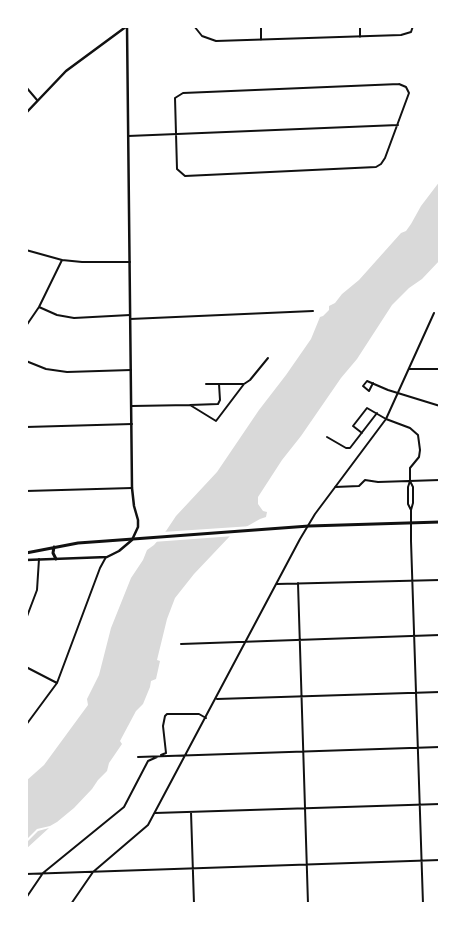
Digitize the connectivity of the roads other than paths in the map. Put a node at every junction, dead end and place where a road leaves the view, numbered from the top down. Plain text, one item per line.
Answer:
1 (127, 26) edge
2 (194, 26) edge
3 (261, 26) edge
4 (360, 26) edge
5 (413, 26) edge
6 (360, 37) junction
7 (262, 40) junction
8 (26, 87) edge
9 (38, 100) junction
10 (26, 113) edge
11 (398, 125) junction
12 (175, 134) junction
13 (128, 136) junction
14 (26, 250) edge
15 (62, 260) junction
16 (130, 262) junction
17 (39, 307) junction
18 (313, 311) dead end
19 (434, 313) dead end
20 (130, 317) junction
21 (26, 326) edge
22 (268, 358) dead end
23 (26, 361) edge
24 (408, 369) junction
25 (440, 369) edge
26 (131, 370) junction
27 (373, 383) dead end
28 (206, 384) dead end
29 (219, 384) junction
30 (244, 384) junction
31 (397, 392) junction
32 (132, 406) junction
33 (190, 406) junction
34 (440, 406) edge
35 (377, 413) junction
36 (386, 419) junction
37 (132, 424) junction
38 (26, 427) edge
39 (362, 433) junction
40 (327, 437) dead end
41 (440, 480) edge
42 (410, 481) junction
43 (335, 487) junction
44 (132, 488) junction
45 (26, 492) edge
46 (411, 510) junction
47 (440, 522) edge
48 (411, 523) junction
49 (309, 526) junction
50 (54, 547) junction
51 (26, 552) edge
52 (106, 557) junction
53 (39, 559) junction
54 (56, 559) junction
55 (26, 560) edge
56 (412, 580) junction
57 (440, 580) edge
58 (298, 583) junction
59 (276, 584) junction
60 (26, 607) edge
61 (31, 607) junction
62 (26, 619) edge
63 (440, 635) edge
64 (414, 636) junction
65 (300, 640) junction
66 (247, 641) junction
67 (181, 644) dead end
68 (26, 667) edge
69 (58, 683) junction
70 (416, 692) junction
71 (440, 692) edge
72 (302, 696) junction
73 (216, 698) junction
74 (206, 718) junction
75 (26, 726) edge
76 (417, 748) junction
77 (440, 748) edge
78 (304, 752) junction
79 (186, 755) junction
80 (159, 756) junction
81 (138, 757) dead end
82 (440, 804) edge
83 (419, 805) junction
84 (305, 808) junction
85 (191, 812) junction
86 (155, 813) junction
87 (440, 860) edge
88 (421, 861) junction
89 (307, 865) junction
90 (193, 869) junction
91 (93, 872) junction
92 (43, 873) junction
93 (26, 874) edge
94 (26, 898) edge
95 (71, 904) edge
96 (194, 904) edge
97 (308, 904) edge
98 (423, 904) edge

1 - 9 street
1 - 13 street
2 - 7 street
3 - 7 street
4 - 6 street
5 - 6 street
6 - 7 street
8 - 9 street
9 - 10 street
11 - 12 street
11 - 12 street
11 - 12 street
12 - 13 street
13 - 16 street
14 - 15 street
15 - 16 street
15 - 17 street
16 - 20 street
17 - 20 street
17 - 21 street
18 - 20 street
19 - 24 street
20 - 26 street
22 - 30 street
23 - 26 street
24 - 25 street
24 - 31 street
26 - 32 street
27 - 31 street
28 - 29 street
29 - 30 street
29 - 33 street
30 - 33 street
31 - 34 street
31 - 36 street
32 - 33 street
32 - 37 street
35 - 36 street
35 - 39 street
35 - 39 street
36 - 42 street
36 - 43 street
37 - 38 street
37 - 44 street
39 - 40 street
41 - 42 street
42 - 43 street
42 - 46 street
42 - 46 street
43 - 49 street
44 - 45 street
44 - 52 street
46 - 48 street
47 - 48 main road
48 - 49 main road
48 - 56 street
49 - 50 main road
49 - 59 street
50 - 51 main road
50 - 54 main road
52 - 54 street
52 - 69 street
53 - 54 street
53 - 55 street
53 - 61 street
56 - 57 street
56 - 58 street
56 - 64 street
58 - 59 street
58 - 65 street
59 - 66 street
60 - 61 street
61 - 62 street
63 - 64 street
64 - 65 street
64 - 70 street
65 - 66 street
65 - 72 street
66 - 67 street
66 - 73 street
68 - 69 street
69 - 75 street
70 - 71 street
70 - 72 street
70 - 76 street
72 - 73 street
72 - 78 street
73 - 74 street
74 - 79 street
74 - 80 street
76 - 77 street
76 - 78 street
76 - 83 street
78 - 79 street
78 - 84 street
79 - 80 street
79 - 86 street
80 - 81 street
80 - 92 street
82 - 83 street
83 - 84 street
83 - 88 street
84 - 85 street
84 - 89 street
85 - 86 street
85 - 90 street
86 - 91 street
87 - 88 street
88 - 89 street
88 - 98 street
89 - 90 street
89 - 97 street
90 - 91 street
90 - 96 street
91 - 92 street
91 - 95 street
92 - 93 street
92 - 94 street

